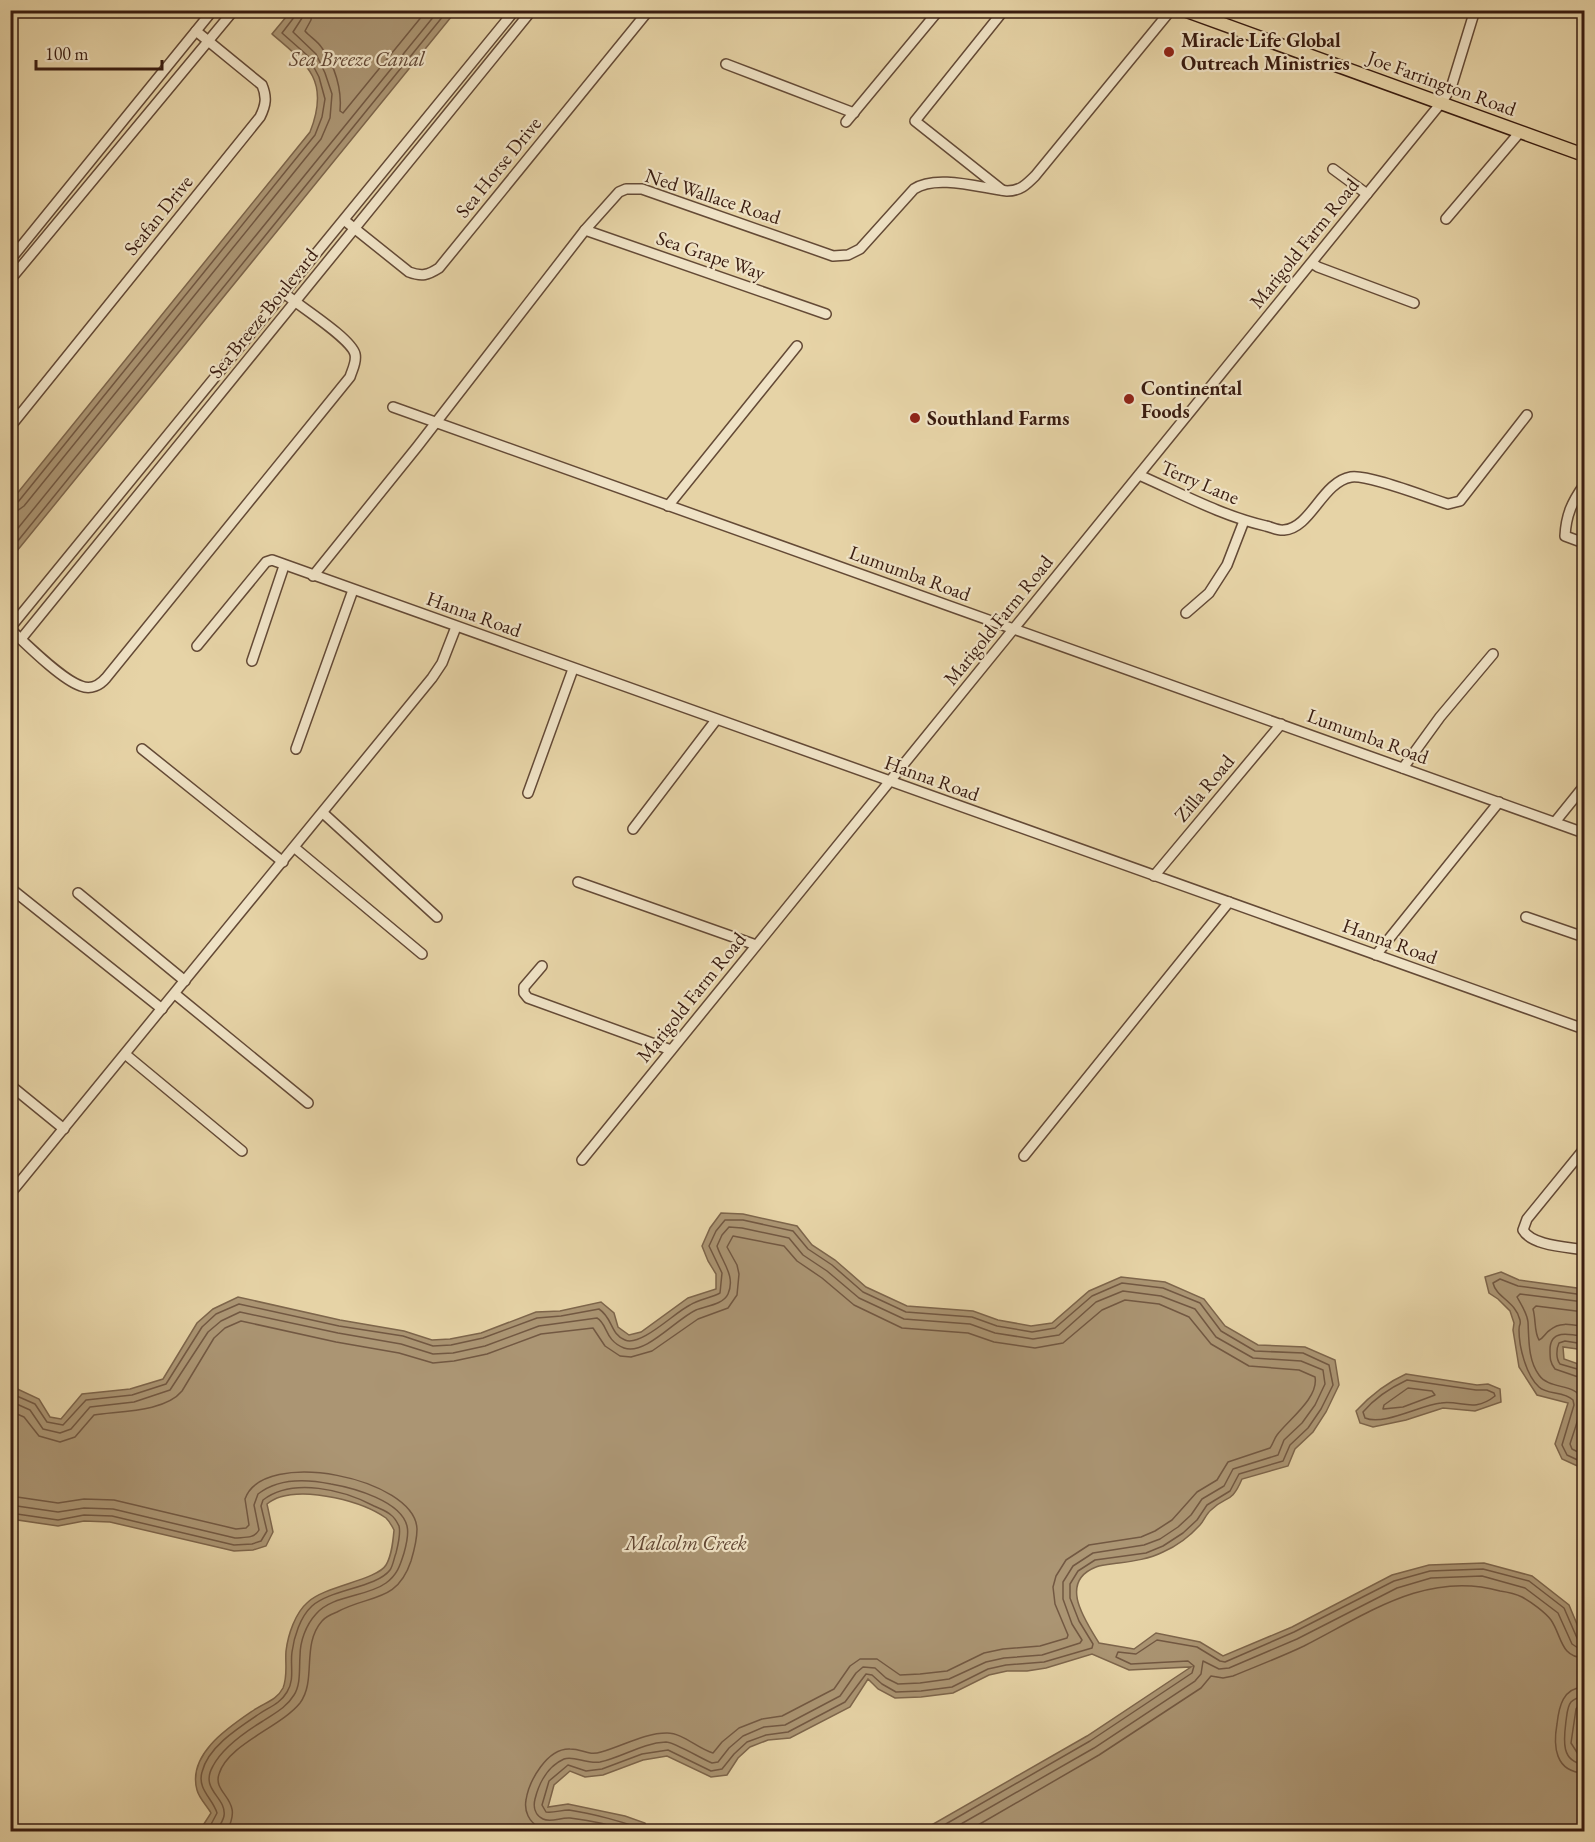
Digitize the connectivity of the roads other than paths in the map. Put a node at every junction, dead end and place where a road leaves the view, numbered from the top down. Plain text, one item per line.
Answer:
1 (213, 10) edge
2 (234, 10) edge
3 (515, 10) edge
4 (532, 10) edge
5 (649, 10) edge
6 (939, 10) edge
7 (1004, 10) edge
8 (1171, 10) edge
9 (1184, 10) edge
10 (1475, 10) edge
11 (1218, 16) edge
12 (196, 32) junction
13 (209, 42) junction
14 (726, 64) dead end
15 (1441, 103) junction
16 (854, 113) junction
17 (846, 122) dead end
18 (1520, 132) junction
19 (1584, 155) edge
20 (1333, 169) dead end
21 (1003, 191) junction
22 (1367, 194) junction
23 (1446, 219) dead end
24 (344, 220) junction
25 (354, 229) junction
26 (585, 230) junction
27 (10, 260) edge
28 (1312, 263) junction
29 (10, 280) edge
30 (284, 293) junction
31 (295, 302) junction
32 (1414, 303) dead end
33 (826, 314) dead end
34 (797, 346) dead end
35 (393, 407) dead end
36 (1527, 415) dead end
37 (436, 423) junction
38 (10, 427) edge
39 (1139, 475) junction
40 (1584, 485) edge
41 (668, 506) junction
42 (1244, 521) junction
43 (1584, 543) edge
44 (284, 566) junction
45 (313, 576) junction
46 (353, 590) junction
47 (1186, 613) dead end
48 (456, 627) junction
49 (10, 629) edge
50 (1014, 629) junction
51 (21, 639) junction
52 (197, 646) dead end
53 (1493, 654) dead end
54 (252, 661) dead end
55 (573, 669) junction
56 (716, 720) junction
57 (1281, 724) junction
58 (142, 749) dead end
59 (296, 749) dead end
60 (1403, 768) junction
61 (889, 782) junction
62 (1584, 786) edge
63 (528, 793) dead end
64 (1499, 802) junction
65 (323, 813) junction
66 (1554, 822) junction
67 (633, 829) dead end
68 (1584, 833) edge
69 (295, 848) junction
70 (283, 862) junction
71 (1154, 876) junction
72 (578, 882) dead end
73 (14, 891) dead end
74 (78, 893) dead end
75 (1229, 902) junction
76 (437, 917) dead end
77 (1526, 917) dead end
78 (1584, 937) edge
79 (756, 945) junction
80 (422, 954) dead end
81 (1376, 955) junction
82 (542, 966) dead end
83 (185, 981) junction
84 (175, 994) junction
85 (162, 1009) junction
86 (1584, 1029) edge
87 (671, 1050) junction
88 (125, 1054) junction
89 (10, 1085) edge
90 (308, 1103) dead end
91 (64, 1129) junction
92 (1584, 1149) edge
93 (242, 1151) dead end
94 (1024, 1156) dead end
95 (582, 1160) dead end
96 (10, 1194) edge
97 (1584, 1250) edge

1 - 12 street
2 - 13 street
3 - 24 street, Sea Breeze Boulevard
4 - 25 street, Sea Breeze Boulevard
5 - 25 street, Sea Horse Drive
6 - 16 street
7 - 21 street
8 - 21 street, Ned Wallace Road
9 - 11 main road, Joe Farrington Road
10 - 15 street, Marigold Farm Road
11 - 15 main road, Joe Farrington Road
12 - 13 street, Seafan Drive
12 - 27 street
13 - 29 street
13 - 38 street, Seafan Drive
14 - 16 street
15 - 18 main road, Joe Farrington Road
15 - 22 street, Marigold Farm Road
16 - 17 street
18 - 19 main road, Joe Farrington Road
18 - 23 street
20 - 22 street
21 - 26 street, Ned Wallace Road
22 - 28 street, Marigold Farm Road
24 - 25 street, Sea Horse Drive
24 - 30 street, Sea Breeze Boulevard
25 - 31 street, Sea Breeze Boulevard
26 - 33 street, Sea Grape Way
26 - 37 street, Ned Wallace Road
28 - 32 street
28 - 39 street, Marigold Farm Road
30 - 31 street
30 - 49 street, Sea Breeze Boulevard
31 - 51 street, Sea Breeze Boulevard
31 - 51 street
34 - 41 street
35 - 37 street, Lumumba Road
36 - 42 street
37 - 41 street, Lumumba Road
37 - 45 street, Ned Wallace Road
39 - 42 street, Terry Lane
39 - 50 street, Marigold Farm Road
40 - 43 street
41 - 50 street, Lumumba Road
42 - 47 street, Terry Lane
44 - 45 street, Hanna Road
44 - 52 street, Hanna Road
44 - 54 street
45 - 46 street, Hanna Road
46 - 48 street, Hanna Road
46 - 59 street
48 - 55 street, Hanna Road
48 - 65 street
49 - 51 street
50 - 57 street, Lumumba Road
50 - 61 street, Marigold Farm Road
53 - 60 street
55 - 56 street, Hanna Road
55 - 63 street
56 - 61 street, Hanna Road
56 - 67 street
57 - 60 street, Lumumba Road
57 - 71 street, Zilla Road
58 - 70 street
60 - 64 street, Lumumba Road
61 - 71 street, Hanna Road
61 - 79 street, Marigold Farm Road
62 - 66 street
64 - 66 street, Lumumba Road
64 - 81 street
65 - 69 street
65 - 76 street
66 - 68 street, Lumumba Road
69 - 70 street
69 - 80 street
70 - 83 street
71 - 75 street, Hanna Road
72 - 79 street
73 - 85 street
74 - 83 street
75 - 81 street, Hanna Road
75 - 94 street
77 - 78 street
79 - 87 street, Marigold Farm Road
81 - 86 street, Hanna Road
82 - 87 street
83 - 84 street
84 - 85 street
84 - 90 street
85 - 88 street
87 - 95 street, Marigold Farm Road
88 - 91 street
88 - 93 street
89 - 91 street
91 - 96 street
92 - 97 street

